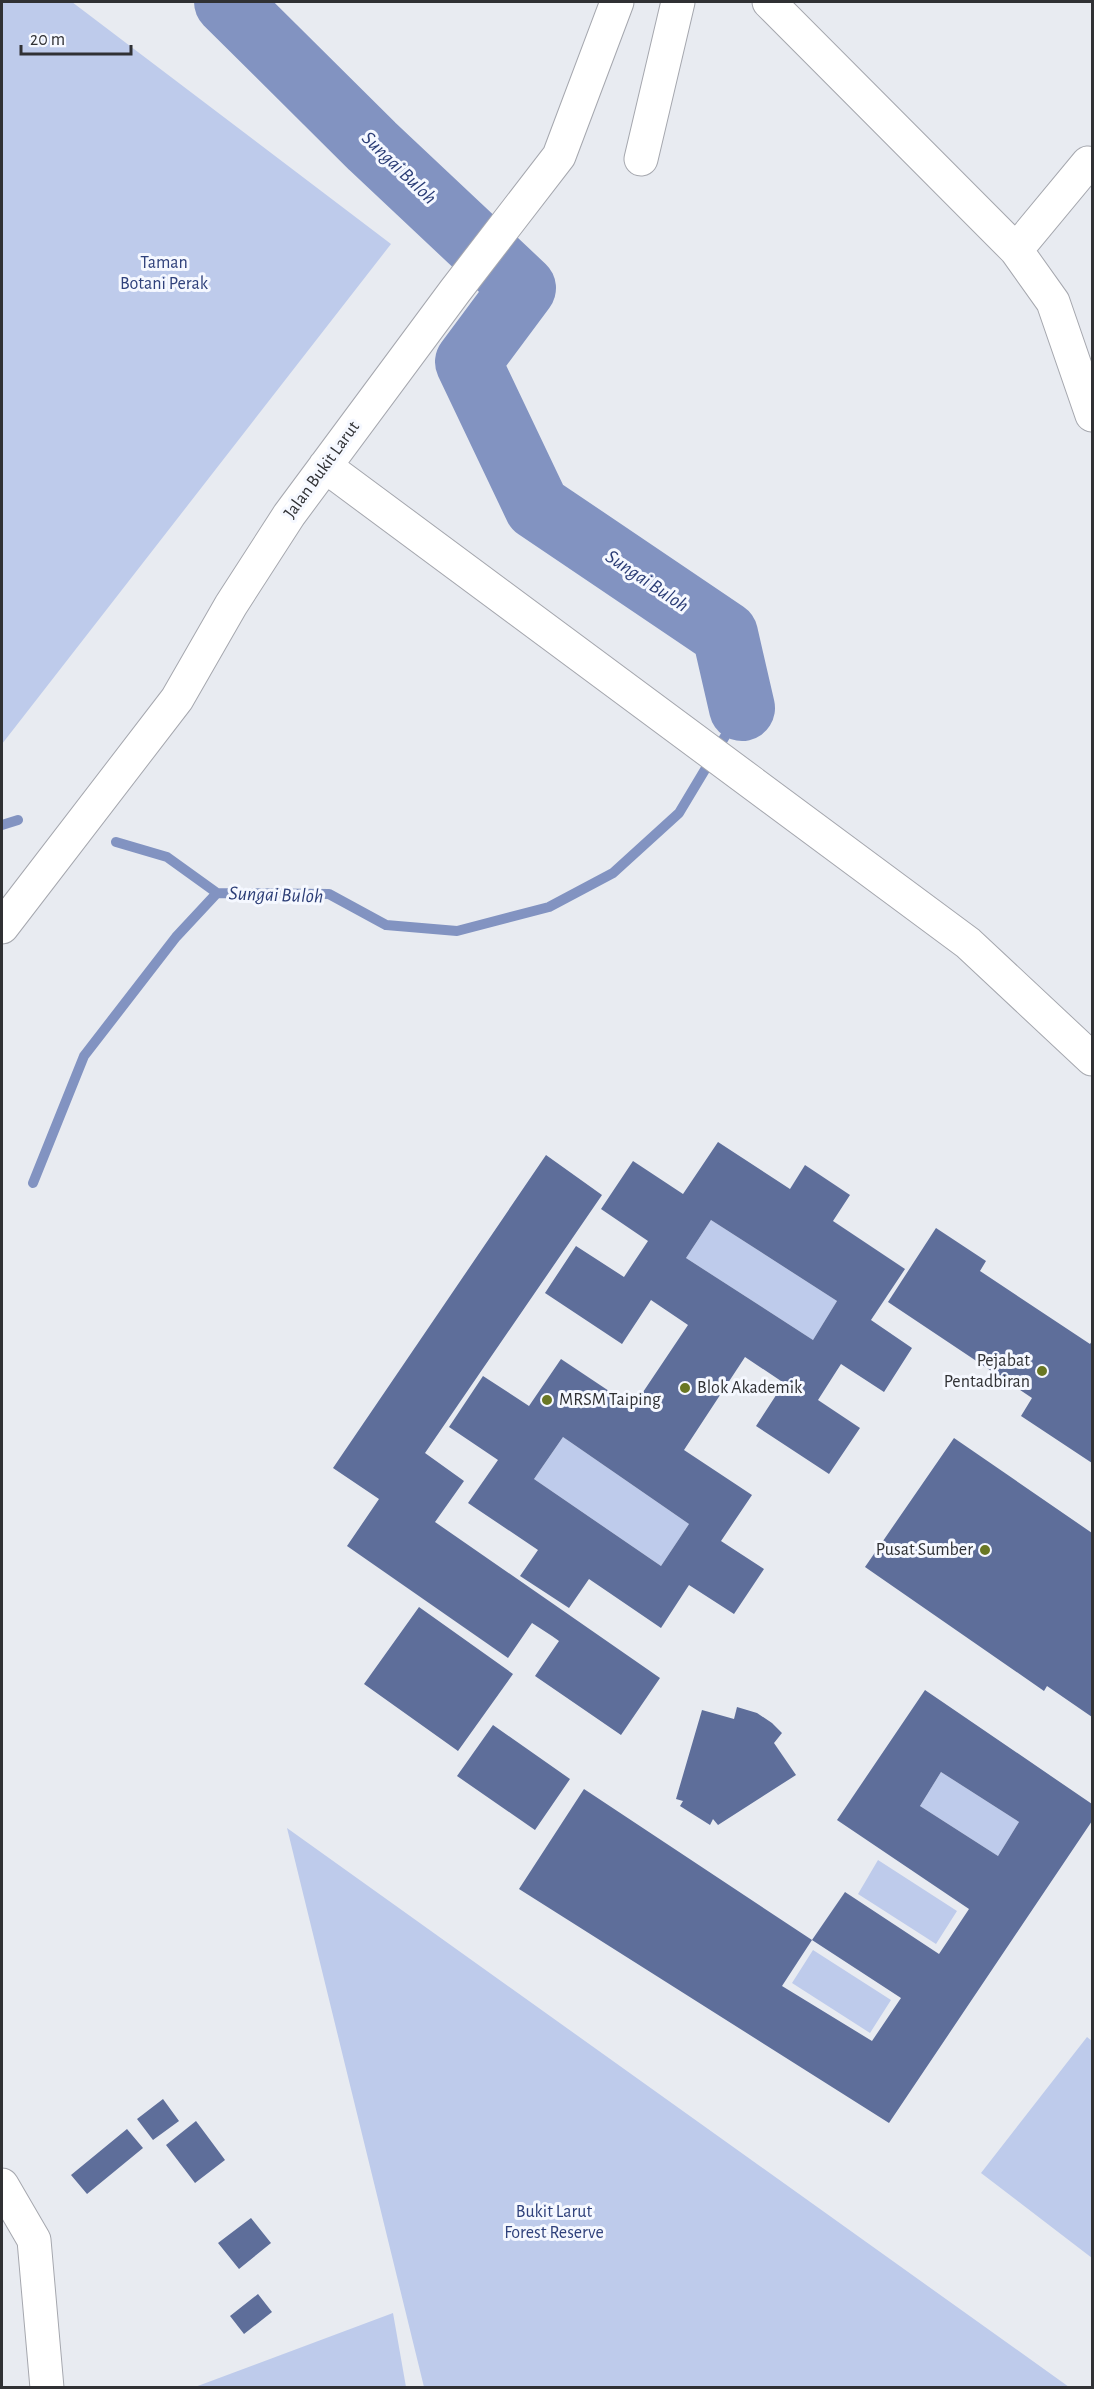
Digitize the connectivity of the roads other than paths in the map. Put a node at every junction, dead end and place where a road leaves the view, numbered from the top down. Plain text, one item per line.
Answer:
1 (617, 2) edge
2 (678, 2) edge
3 (769, 2) edge
4 (641, 159) dead end
5 (1088, 163) dead end
6 (1016, 250) junction
7 (1092, 415) edge
8 (325, 466) junction
9 (2, 927) edge
10 (1092, 1059) edge
11 (2, 2185) edge
12 (47, 2388) edge

1 - 8 street, Jalan Bukit Larut
2 - 4 street
3 - 6 street
5 - 6 street
6 - 7 street
8 - 9 street, Jalan Bukit Larut
8 - 10 street
11 - 12 street

